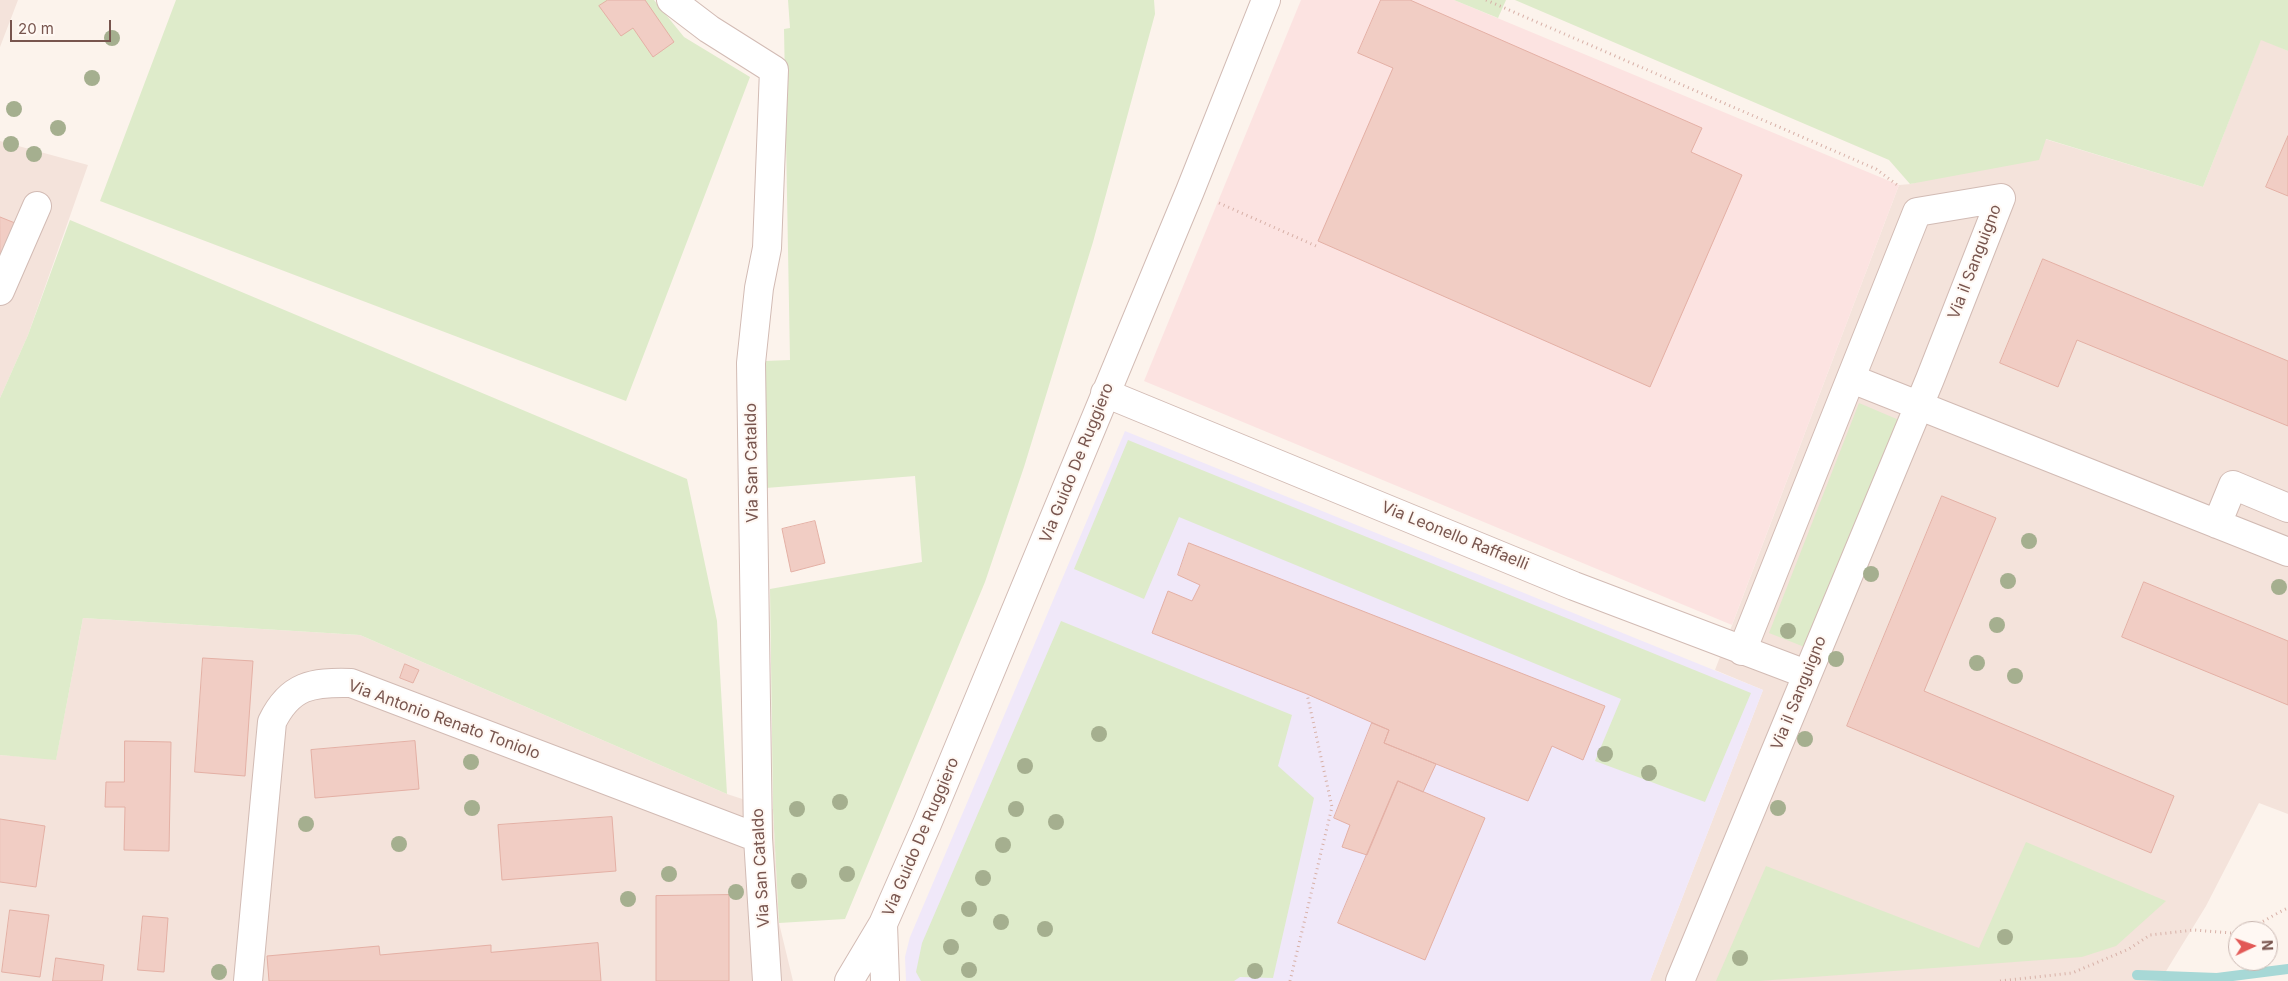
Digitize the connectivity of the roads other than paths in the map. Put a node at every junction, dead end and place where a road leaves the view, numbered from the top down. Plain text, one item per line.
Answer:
1 (671, 0) edge
2 (1266, 0) edge
3 (37, 206) dead end
4 (0, 291) edge
5 (1852, 379) junction
6 (1105, 393) junction
7 (1919, 404) junction
8 (2288, 508) edge
9 (2217, 524) junction
10 (2288, 552) edge
11 (1742, 651) junction
12 (1806, 674) junction
13 (758, 838) junction
14 (883, 924) junction
15 (248, 981) edge
16 (767, 981) edge
17 (849, 981) edge
18 (885, 981) edge
19 (1680, 981) edge

1 - 13 street, Via San Cataldo
2 - 6 street, Via Guido De Ruggiero
3 - 4 street
5 - 7 street
5 - 7 street, Via il Sanguigno
5 - 11 street
6 - 11 street, Via Leonello Raffaelli
6 - 14 street, Via Guido De Ruggiero
7 - 9 street
7 - 12 street, Via il Sanguigno
8 - 9 street
9 - 10 street
11 - 12 street, Via Leonello Raffaelli
12 - 19 street, Via il Sanguigno
13 - 15 street, Via Antonio Renato Toniolo
13 - 16 street, Via San Cataldo
14 - 17 street, Via Guido De Ruggiero
14 - 18 street, Via Guido De Ruggiero

